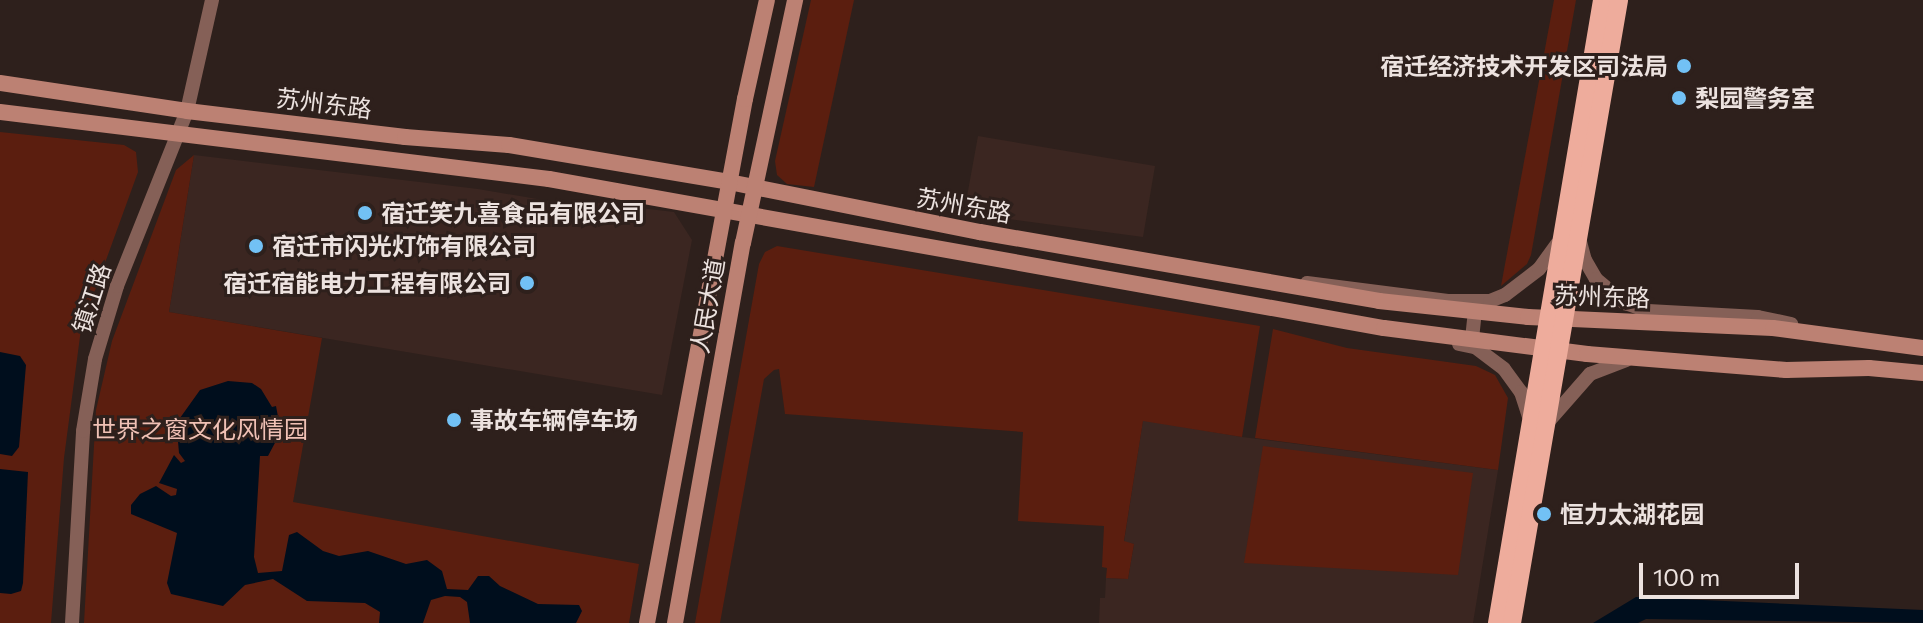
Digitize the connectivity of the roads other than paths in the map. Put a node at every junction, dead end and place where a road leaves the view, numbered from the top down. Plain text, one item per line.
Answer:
1 (212, 0) edge
2 (767, 0) edge
3 (795, 0) edge
4 (1602, 0) edge
5 (1619, 0) edge
6 (0, 83) edge
7 (187, 111) junction
8 (0, 112) edge
9 (178, 136) junction
10 (729, 182) junction
11 (755, 190) junction
12 (724, 209) junction
13 (749, 215) junction
14 (1570, 233) junction
15 (1269, 282) junction
16 (1262, 305) junction
17 (1475, 311) junction
18 (1557, 317) junction
19 (1472, 339) junction
20 (1849, 340) junction
21 (1923, 348) edge
22 (1552, 349) junction
23 (1636, 358) junction
24 (1923, 373) edge
25 (1538, 425) junction
26 (682, 434) junction
27 (708, 440) junction
28 (72, 623) edge
29 (647, 623) edge
30 (675, 623) edge
31 (1497, 623) edge
32 (1512, 623) edge

1 - 7 street, 镇江路
2 - 10 main road, 人民大道
3 - 11 main road, 人民大道
4 - 14 highway
5 - 14 highway
6 - 7 main road, 苏州东路
7 - 9 street, 镇江路
7 - 10 main road, 苏州东路
8 - 9 main road, 苏州东路
9 - 12 main road, 苏州东路
9 - 28 street, 镇江路
10 - 11 main road, 苏州东路
10 - 12 main road, 人民大道
11 - 13 main road, 人民大道
11 - 15 main road, 苏州东路
12 - 13 main road, 苏州东路
12 - 26 main road, 人民大道
13 - 16 main road, 苏州东路
13 - 27 main road, 人民大道
14 - 15 street
14 - 18 highway
14 - 20 street
15 - 17 main road, 苏州东路
16 - 19 main road, 苏州东路
16 - 25 street
17 - 18 main road, 苏州东路
17 - 19 street
18 - 20 main road, 苏州东路
18 - 22 highway
19 - 22 main road, 苏州东路
20 - 21 main road, 苏州东路
22 - 23 main road, 苏州东路
22 - 25 highway
23 - 24 main road, 苏州东路
23 - 25 street
25 - 31 highway
25 - 32 highway
26 - 27 main road
26 - 29 main road, 人民大道
27 - 30 main road, 人民大道

